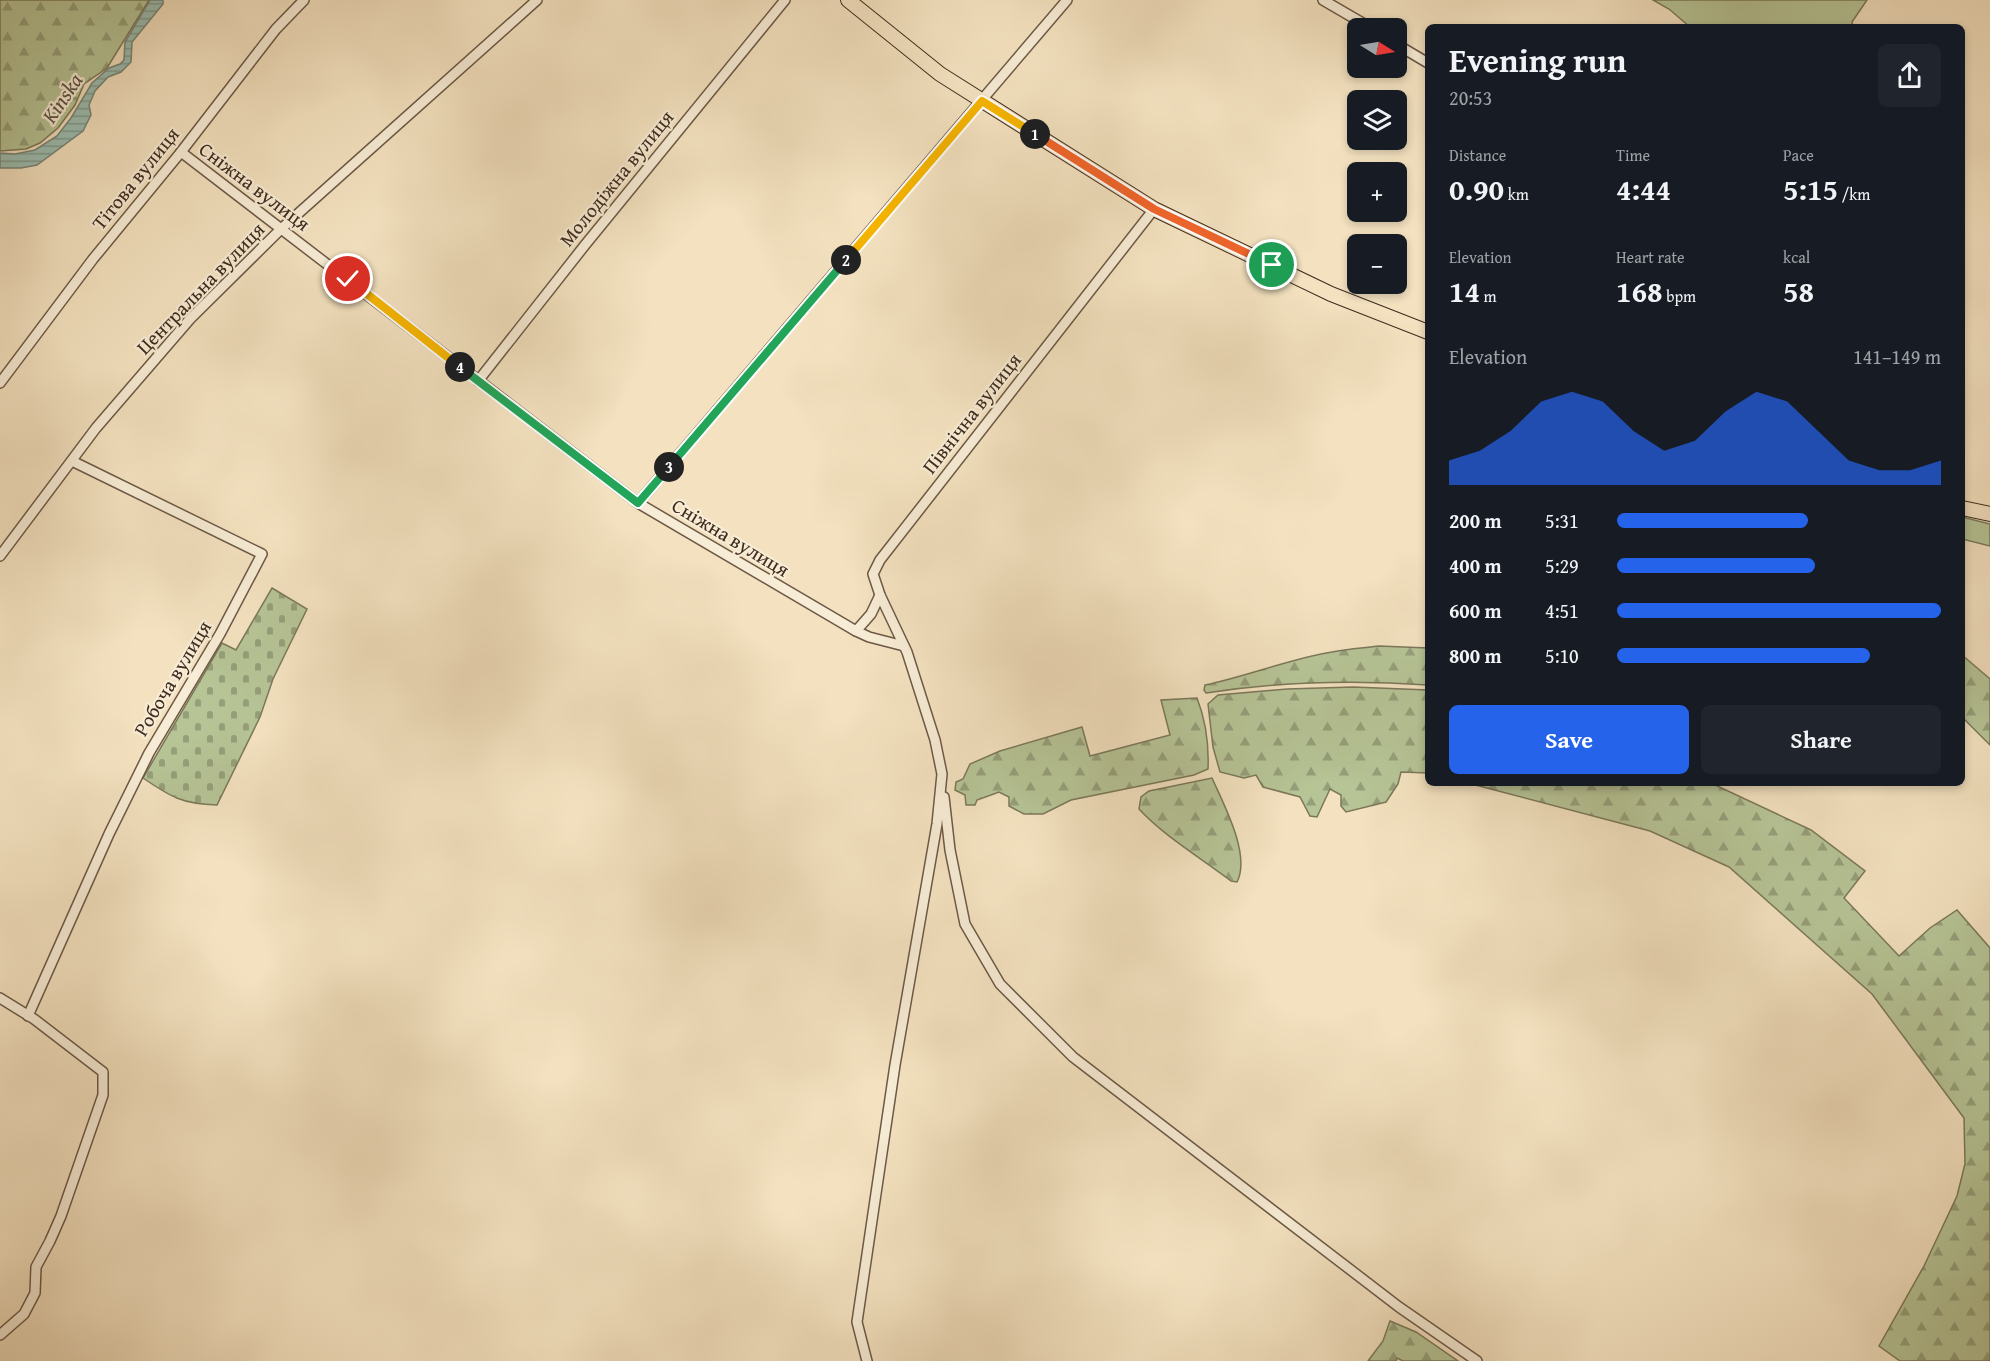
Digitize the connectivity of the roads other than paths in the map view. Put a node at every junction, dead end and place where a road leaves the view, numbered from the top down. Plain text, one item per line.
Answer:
1 (303, 0) edge
2 (537, 0) edge
3 (784, 0) edge
4 (848, 0) edge
5 (1067, 0) edge
6 (1323, 0) edge
7 (1354, 18) edge
8 (1407, 51) edge
9 (1425, 61) edge
10 (982, 101) junction
11 (181, 152) junction
12 (1154, 209) junction
13 (282, 228) junction
14 (1425, 331) edge
15 (478, 381) junction
16 (0, 383) edge
17 (72, 461) junction
18 (638, 503) junction
19 (1965, 509) edge
20 (1990, 514) edge
21 (0, 556) edge
22 (880, 595) junction
23 (856, 631) junction
24 (905, 649) junction
25 (942, 774) junction
26 (0, 998) edge
27 (28, 1016) junction
28 (0, 1335) edge
29 (867, 1361) edge
30 (1477, 1361) edge

1 - 11 street, Тітова вулиця
2 - 13 street, Центральна вулиця
3 - 15 street, Молодіжна вулиця
4 - 10 main road
5 - 10 street
6 - 7 street
8 - 9 street
10 - 12 main road
10 - 18 street
11 - 13 street, Сніжна вулиця
11 - 16 street, Тітова вулиця
12 - 14 main road
12 - 22 street, Північна вулиця
13 - 15 street, Сніжна вулиця
13 - 17 street, Центральна вулиця
15 - 18 street, Сніжна вулиця
17 - 21 street, Центральна вулиця
17 - 27 street, Робоча вулиця
18 - 23 street, Сніжна вулиця
19 - 20 main road
22 - 23 street
22 - 24 street, Північна вулиця
23 - 24 street, Сніжна вулиця
24 - 25 street, Північна вулиця
25 - 29 street
25 - 30 street
26 - 27 street
27 - 28 street

